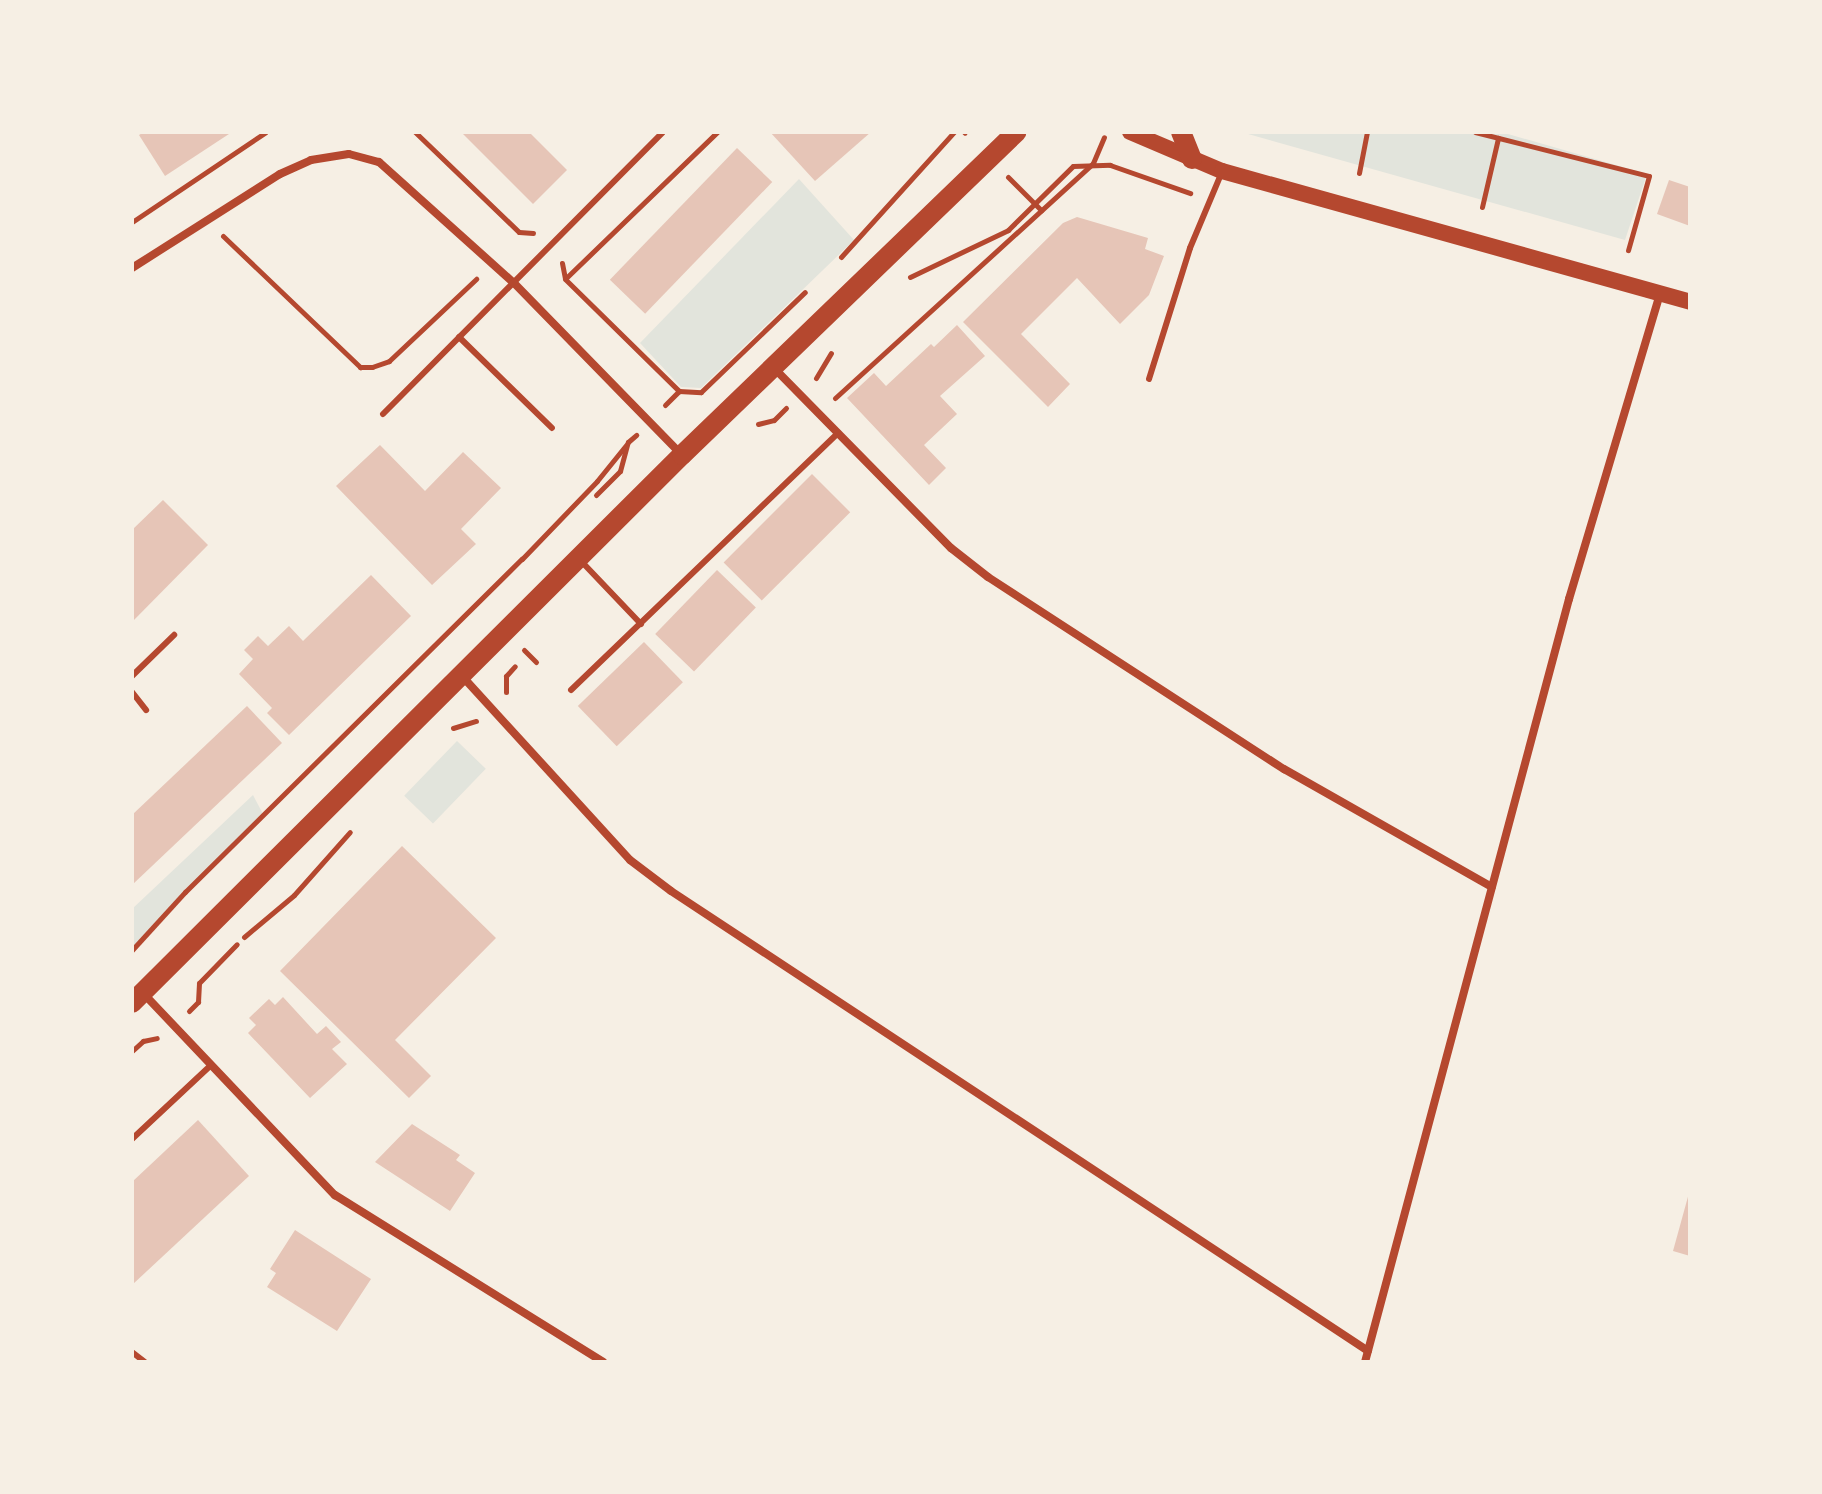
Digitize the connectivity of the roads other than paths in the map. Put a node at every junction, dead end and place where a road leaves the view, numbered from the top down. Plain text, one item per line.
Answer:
1 (663, 132) edge
2 (1017, 132) edge
3 (1130, 132) edge
4 (1181, 132) edge
5 (1192, 159) junction
6 (1222, 171) junction
7 (132, 268) edge
8 (514, 283) junction
9 (1660, 293) junction
10 (1690, 302) edge
11 (459, 337) junction
12 (773, 366) junction
13 (1149, 379) dead end
14 (383, 414) dead end
15 (552, 428) dead end
16 (838, 433) junction
17 (682, 455) junction
18 (578, 558) junction
19 (641, 624) junction
20 (174, 635) dead end
21 (132, 676) edge
22 (462, 676) junction
23 (571, 690) dead end
24 (132, 692) edge
25 (146, 710) dead end
26 (1492, 887) junction
27 (137, 998) edge
28 (211, 1065) junction
29 (132, 1139) edge
30 (1368, 1351) junction
31 (132, 1352) edge
32 (145, 1362) edge
33 (603, 1362) edge
34 (1365, 1362) edge

1 - 8 lane
2 - 12 main road
3 - 5 main road
4 - 5 main road
5 - 6 main road
6 - 9 main road
6 - 13 lane
7 - 8 street
8 - 11 lane
8 - 17 street
9 - 10 main road
9 - 26 street
11 - 14 lane
11 - 15 lane
12 - 16 street
12 - 17 main road
16 - 19 lane
16 - 26 street
17 - 18 main road
18 - 19 lane
18 - 22 main road
19 - 23 lane
20 - 21 lane
22 - 27 main road
22 - 30 street
24 - 25 lane
26 - 30 street
27 - 28 street
28 - 29 lane
28 - 33 street
30 - 34 street
31 - 32 lane

